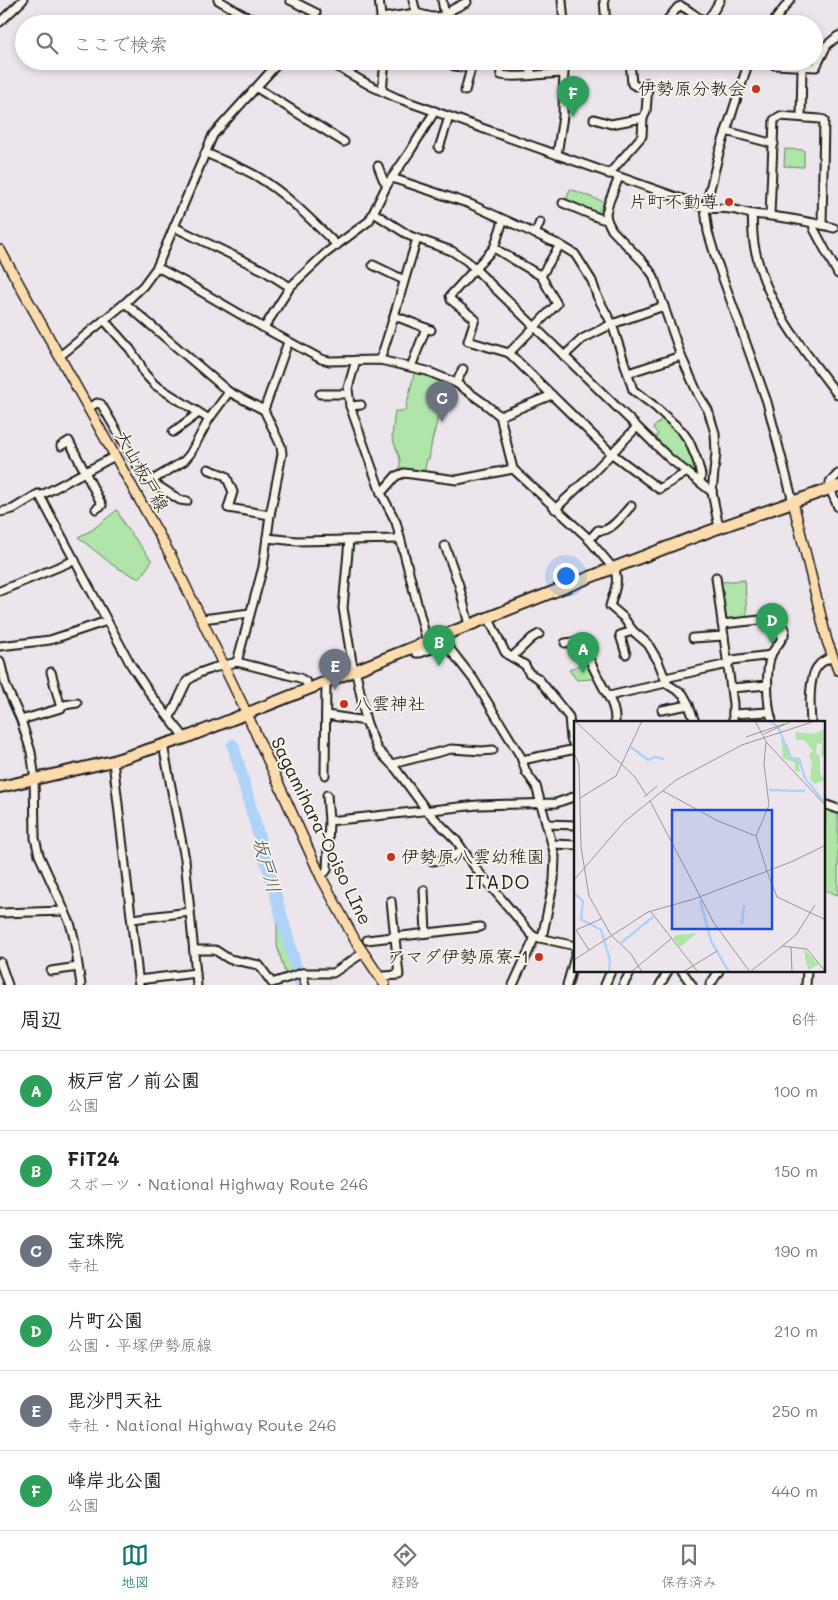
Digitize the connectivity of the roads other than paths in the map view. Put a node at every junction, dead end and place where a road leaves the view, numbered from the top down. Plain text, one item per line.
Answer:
1 (23, 0) edge
2 (218, 0) edge
3 (290, 0) edge
4 (380, 0) edge
5 (413, 0) edge
6 (442, 0) edge
7 (562, 0) edge
8 (604, 0) edge
9 (720, 0) edge
10 (790, 0) edge
11 (467, 2) dead end
12 (416, 13) junction
13 (244, 15) edge
14 (315, 15) edge
15 (381, 15) edge
16 (408, 15) edge
17 (424, 15) edge
18 (445, 15) edge
19 (446, 15) edge
20 (563, 15) edge
21 (605, 15) edge
22 (671, 15) edge
23 (693, 15) edge
24 (711, 15) edge
25 (779, 15) edge
26 (0, 22) edge
27 (838, 36) edge
28 (823, 53) edge
29 (272, 70) edge
30 (344, 70) edge
31 (384, 70) edge
32 (470, 70) edge
33 (501, 70) edge
34 (531, 70) edge
35 (631, 70) edge
36 (747, 70) edge
37 (802, 70) edge
38 (564, 73) joint
39 (532, 75) junction
40 (646, 84) dead end
41 (636, 86) dead end
42 (256, 88) junction
43 (382, 91) junction
44 (465, 91) dead end
45 (435, 112) junction
46 (449, 117) junction
47 (801, 117) junction
48 (642, 118) junction
49 (594, 119) dead end
50 (726, 131) junction
51 (344, 142) dead end
52 (774, 144) junction
53 (438, 148) dead end
54 (206, 153) junction
55 (557, 155) junction
56 (378, 166) dead end
57 (609, 174) junction
58 (619, 177) junction
59 (392, 178) junction
60 (387, 184) junction
61 (563, 203) dead end
62 (705, 209) junction
63 (374, 213) junction
64 (752, 214) junction
65 (770, 215) junction
66 (503, 220) junction
67 (607, 220) junction
68 (540, 222) dead end
69 (812, 222) junction
70 (822, 225) junction
71 (174, 227) junction
72 (834, 228) dead end
73 (535, 234) junction
74 (417, 239) junction
75 (337, 245) junction
76 (560, 245) junction
77 (494, 248) junction
78 (0, 250) edge
79 (373, 265) dead end
80 (156, 267) junction
81 (475, 268) junction
82 (838, 274) edge
83 (541, 276) junction
84 (404, 280) junction
85 (290, 287) junction
86 (125, 303) junction
87 (664, 306) junction
88 (395, 316) junction
89 (104, 320) junction
90 (612, 324) junction
91 (535, 327) junction
92 (264, 328) junction
93 (288, 342) junction
94 (509, 354) junction
95 (60, 356) junction
96 (564, 356) junction
97 (681, 356) junction
98 (356, 360) junction
99 (380, 360) junction
100 (411, 367) junction
101 (463, 369) dead end
102 (628, 373) junction
103 (456, 383) junction
104 (229, 392) junction
105 (320, 394) dead end
106 (348, 394) junction
107 (552, 395) junction
108 (838, 395) edge
109 (361, 405) dead end
110 (350, 406) junction
111 (88, 408) junction
112 (264, 410) junction
113 (198, 412) junction
114 (500, 416) junction
115 (209, 419) junction
116 (637, 427) junction
117 (173, 432) dead end
118 (60, 446) dead end
119 (611, 453) junction
120 (115, 456) junction
121 (513, 469) junction
122 (86, 472) junction
123 (213, 472) dead end
124 (687, 472) junction
125 (838, 474) edge
126 (151, 481) junction
127 (700, 482) junction
128 (834, 487) edge
129 (712, 492) junction
130 (381, 493) junction
131 (40, 496) junction
132 (187, 501) dead end
133 (793, 502) junction
134 (102, 505) dead end
135 (631, 506) dead end
136 (838, 507) edge
137 (555, 509) junction
138 (0, 512) edge
139 (270, 515) junction
140 (719, 528) junction
141 (267, 538) junction
142 (400, 539) junction
143 (349, 540) junction
144 (589, 540) junction
145 (445, 546) dead end
146 (75, 560) junction
147 (613, 568) junction
148 (716, 577) dead end
149 (0, 591) edge
150 (250, 614) junction
151 (488, 617) junction
152 (202, 619) junction
153 (107, 621) junction
154 (469, 624) junction
155 (722, 624) junction
156 (633, 631) junction
157 (540, 634) dead end
158 (724, 636) junction
159 (693, 638) dead end
160 (427, 642) junction
161 (565, 643) dead end
162 (0, 646) edge
163 (413, 647) junction
164 (626, 654) dead end
165 (771, 655) junction
166 (512, 657) junction
167 (832, 657) junction
168 (0, 661) edge
169 (237, 662) junction
170 (728, 664) junction
171 (223, 665) junction
172 (838, 670) edge
173 (355, 671) junction
174 (51, 672) dead end
175 (666, 680) junction
176 (326, 682) junction
177 (768, 685) junction
178 (731, 688) junction
179 (309, 689) junction
180 (609, 696) junction
181 (77, 703) dead end
182 (690, 705) junction
183 (60, 708) junction
184 (662, 710) dead end
185 (769, 712) junction
186 (247, 714) junction
187 (733, 714) junction
188 (326, 715) junction
189 (170, 717) junction
190 (21, 720) junction
191 (772, 720) dead end
192 (366, 721) junction
193 (615, 721) edge
194 (695, 721) edge
195 (733, 721) edge
196 (811, 721) edge
197 (185, 738) junction
198 (163, 745) junction
199 (574, 745) edge
200 (574, 749) edge
201 (493, 750) dead end
202 (112, 760) junction
203 (522, 760) junction
204 (392, 764) junction
205 (325, 775) dead end
206 (33, 780) junction
207 (0, 787) edge
208 (327, 795) dead end
209 (574, 797) edge
210 (541, 804) junction
211 (826, 805) edge
212 (838, 809) edge
213 (427, 811) junction
214 (329, 821) junction
215 (546, 824) junction
216 (574, 825) edge
217 (552, 844) junction
218 (574, 847) edge
219 (463, 850) junction
220 (432, 861) dead end
221 (321, 878) junction
222 (424, 890) dead end
223 (391, 901) dead end
224 (65, 911) junction
225 (190, 912) junction
226 (0, 913) edge
227 (132, 918) junction
228 (480, 927) dead end
229 (426, 932) junction
230 (395, 936) junction
231 (539, 937) junction
232 (367, 940) dead end
233 (574, 946) edge
234 (194, 950) junction
235 (363, 953) junction
236 (574, 960) edge
237 (0, 962) edge
238 (78, 967) junction
239 (51, 971) dead end
240 (610, 972) edge
241 (630, 972) edge
242 (667, 972) edge
243 (719, 972) edge
244 (806, 972) edge
245 (196, 973) junction
246 (302, 973) junction
247 (686, 973) edge
248 (383, 982) edge
249 (139, 983) edge
250 (8, 985) edge
251 (81, 985) edge
252 (197, 985) edge
253 (306, 985) edge
254 (513, 985) edge
255 (567, 985) edge
256 (605, 985) edge
257 (623, 985) edge
258 (660, 985) edge
259 (692, 985) edge
260 (710, 985) edge
261 (806, 985) edge

1 - 26 street
2 - 13 street
3 - 14 street
4 - 15 street
5 - 12 street
6 - 18 street
7 - 20 street
8 - 21 street
9 - 24 street
10 - 25 street
11 - 19 street
12 - 16 street
12 - 17 street
22 - 23 street
27 - 28 street
29 - 42 street
30 - 43 street
31 - 43 street
32 - 44 street
33 - 39 street
34 - 39 street
35 - 41 street
36 - 50 street
37 - 47 street
38 - 39 street
38 - 55 street
40 - 48 street
42 - 51 street
42 - 54 street
43 - 45 street
45 - 46 street
45 - 59 street
46 - 53 street
46 - 55 street
47 - 52 street
47 - 70 street
48 - 49 street
48 - 57 street
50 - 52 street
50 - 62 street
52 - 65 street
54 - 71 street
54 - 75 street
55 - 57 street
56 - 60 street
57 - 58 street
58 - 62 street
58 - 67 street
59 - 60 street
59 - 66 street
60 - 63 street
61 - 67 street
62 - 64 street
62 - 133 street
63 - 74 street
63 - 75 street
64 - 65 street
64 - 108 street
65 - 69 street
66 - 73 street
66 - 77 street
67 - 87 street
68 - 73 street
69 - 70 street
69 - 82 street
70 - 72 street
71 - 80 street
71 - 85 street
73 - 76 street
74 - 81 street
74 - 84 street
75 - 85 street
76 - 83 street
76 - 90 street
77 - 81 street
77 - 83 street
78 - 95 main road, 大山板戸線
79 - 84 street
80 - 86 street
80 - 92 street
81 - 91 street
81 - 94 street
83 - 91 street
84 - 88 street
85 - 92 street
86 - 89 street
86 - 104 street
87 - 90 street
87 - 97 street
88 - 99 street
88 - 100 street
89 - 95 street
89 - 113 street
90 - 96 street
90 - 102 street
91 - 94 street
91 - 96 street
92 - 93 street
93 - 98 street
93 - 112 street
94 - 107 street
95 - 111 main road, 大山板戸線
96 - 116 street
97 - 102 street
97 - 129 street
98 - 99 street
98 - 106 street
99 - 100 street
100 - 103 street
101 - 103 street
102 - 127 street
103 - 114 street
104 - 112 street
104 - 115 street
105 - 106 street
106 - 110 street
107 - 114 street
107 - 119 street
109 - 110 street
110 - 130 street
111 - 120 main road, 大山板戸線
111 - 126 street
112 - 139 street
113 - 115 street
113 - 117 street
114 - 121 street
115 - 126 street
116 - 119 street
116 - 124 street
118 - 122 street
119 - 124 street
119 - 137 street
120 - 122 street
120 - 152 main road, 大山板戸線
121 - 130 street
121 - 137 street
122 - 131 street
122 - 134 street
123 - 139 street
124 - 127 street
125 - 128 street
126 - 132 street
127 - 129 street
128 - 133 highway
128 - 136 street
129 - 140 street
130 - 142 street
131 - 138 street
131 - 146 street
133 - 140 highway
133 - 167 main road
135 - 144 street
137 - 144 street
139 - 141 street
140 - 147 highway
141 - 143 street
141 - 150 street
142 - 143 street
142 - 160 street
143 - 173 street
144 - 147 street
145 - 154 street
146 - 149 street
146 - 153 street
147 - 151 highway
147 - 156 street
148 - 155 street
150 - 152 street
150 - 169 street
151 - 154 highway
151 - 166 street
152 - 171 main road, 大山板戸線
153 - 162 street
153 - 189 street
154 - 160 highway
155 - 158 street
155 - 165 street
156 - 164 street
156 - 175 street
157 - 166 street
158 - 159 street
158 - 170 street
160 - 163 highway
161 - 180 street
163 - 173 highway
163 - 203 street
165 - 170 street
165 - 177 street
166 - 199 street
167 - 172 main road
167 - 196 street
168 - 190 street
169 - 171 street
169 - 179 street
170 - 175 street
170 - 178 street
171 - 186 main road, 大山板戸線
171 - 189 street
173 - 176 highway
173 - 192 street
174 - 183 street
175 - 180 street
175 - 182 street
176 - 179 highway
176 - 188 street
177 - 178 street
177 - 185 street
178 - 187 street
179 - 186 highway
180 - 193 street
181 - 183 street
182 - 184 street
182 - 194 street
183 - 190 street
185 - 187 street
185 - 191 street
186 - 197 highway
186 - 221 main road, Sagamihara-Ooiso LIne
187 - 195 street
188 - 192 street
188 - 205 street
189 - 197 street
190 - 206 street
192 - 204 street
197 - 198 highway
198 - 202 highway
198 - 225 street
200 - 203 street
201 - 204 street
202 - 206 highway
202 - 227 street
203 - 210 street
204 - 213 street
206 - 207 highway
206 - 224 street
208 - 214 street
209 - 210 street
210 - 213 street
210 - 215 street
211 - 212 street
213 - 214 street
213 - 219 street
214 - 221 street
215 - 216 street
215 - 217 street
217 - 218 street
217 - 231 street
219 - 220 street
219 - 231 street
221 - 235 main road, Sagamihara-Ooiso LIne
222 - 229 street
223 - 230 street
224 - 226 street
224 - 238 street
225 - 227 street
225 - 234 street
227 - 249 street
228 - 229 street
229 - 230 street
230 - 232 street
230 - 248 street
231 - 233 street
231 - 254 street
234 - 245 street
234 - 246 street
235 - 246 street
235 - 248 main road, Sagamihara-Ooiso LIne
236 - 255 street
237 - 250 street
238 - 239 street
238 - 251 street
240 - 256 street
241 - 257 street
242 - 258 street
243 - 260 street
244 - 261 street
245 - 249 street
245 - 252 street
246 - 253 street
247 - 259 street

